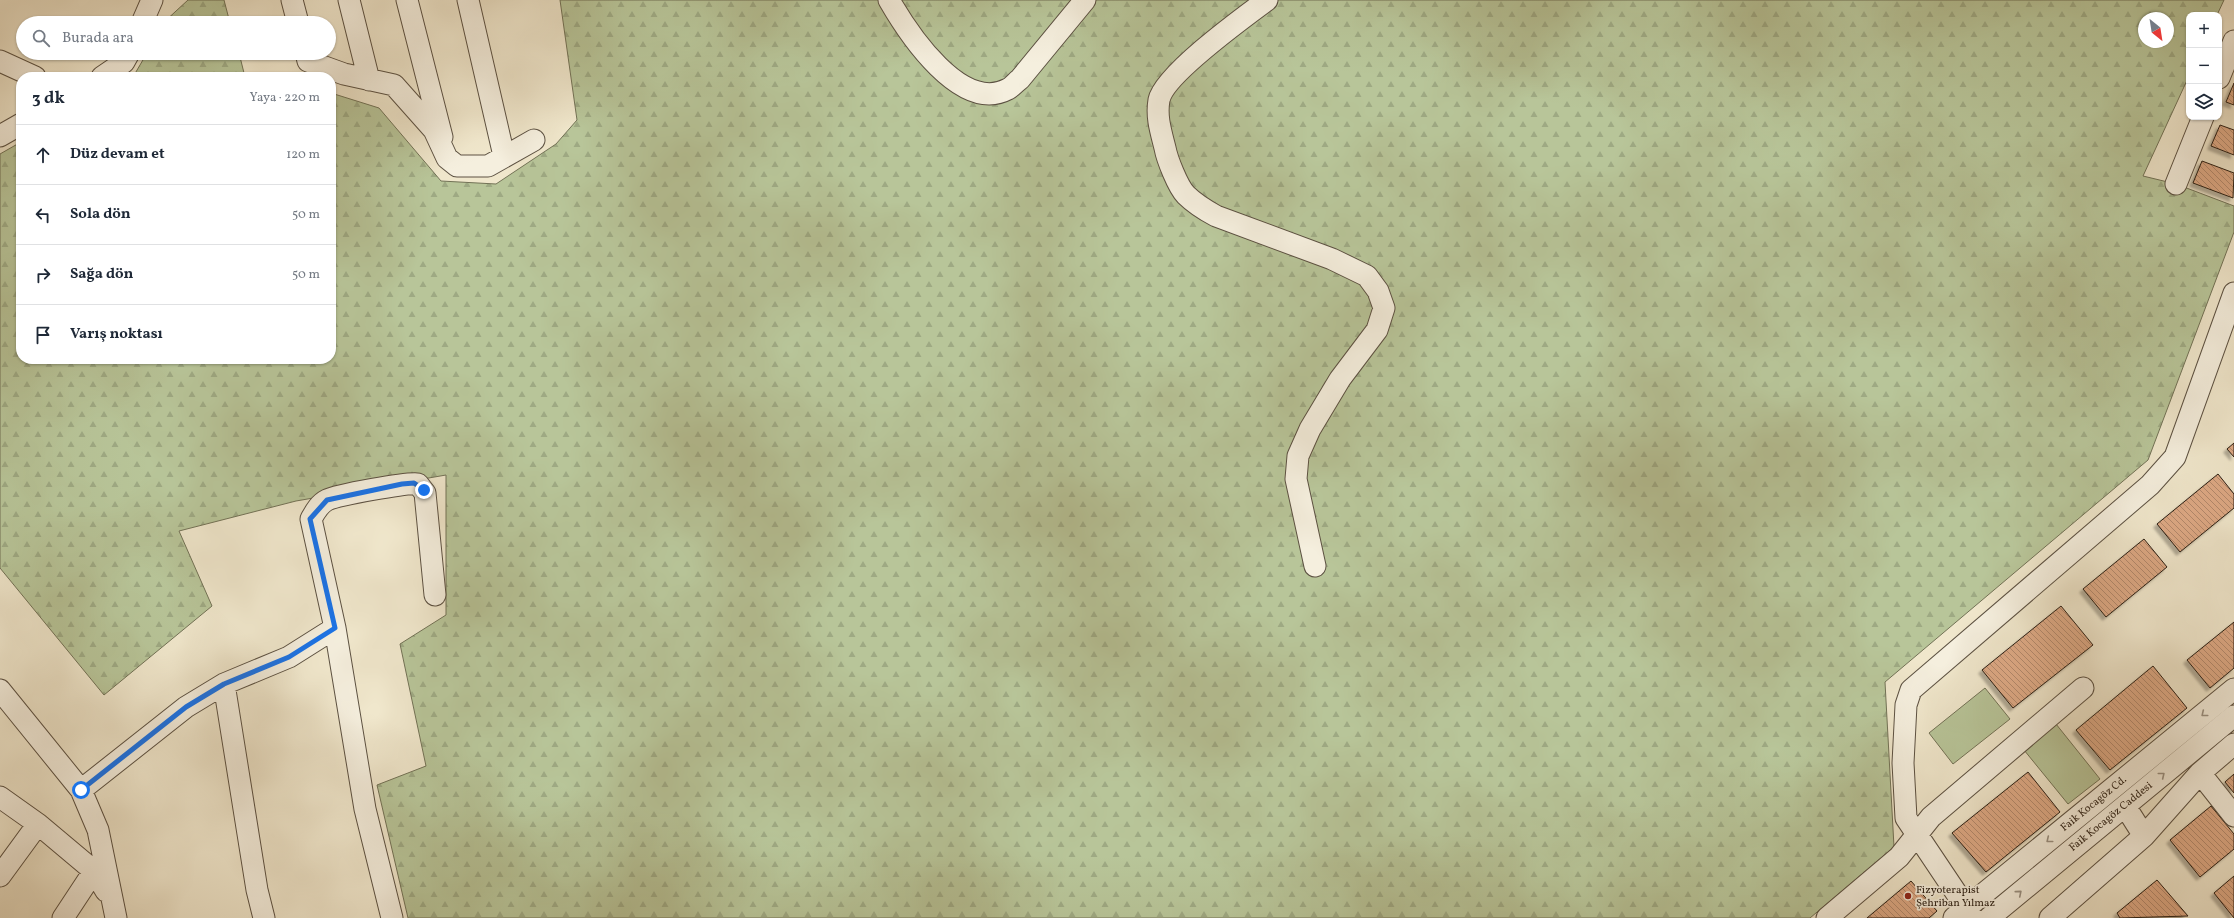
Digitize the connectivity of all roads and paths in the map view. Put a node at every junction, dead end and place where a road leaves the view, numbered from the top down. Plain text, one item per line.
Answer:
1 (152, 0) edge
2 (292, 0) edge
3 (349, 0) edge
4 (407, 0) edge
5 (468, 0) edge
6 (889, 0) edge
7 (1085, 0) edge
8 (1267, 0) edge
9 (145, 16) edge
10 (296, 16) edge
11 (2234, 41) edge
12 (125, 60) edge
13 (308, 60) edge
14 (0, 61) edge
15 (2222, 71) edge
16 (24, 72) edge
17 (109, 72) edge
18 (369, 80) junction
19 (2202, 120) edge
20 (16, 127) edge
21 (0, 136) edge
22 (534, 140) dead end
23 (504, 156) junction
24 (447, 158) junction
25 (2176, 184) dead end
26 (2234, 293) edge
27 (1315, 566) dead end
28 (435, 596) dead end
29 (335, 628) junction
30 (224, 684) junction
31 (2083, 688) dead end
32 (2234, 689) edge
33 (0, 690) edge
34 (2234, 716) edge
35 (2234, 744) edge
36 (2200, 773) junction
37 (81, 790) junction
38 (0, 797) edge
39 (2125, 806) junction
40 (2234, 816) edge
41 (38, 824) junction
42 (1917, 834) junction
43 (2144, 836) junction
44 (94, 871) junction
45 (0, 876) edge
46 (115, 910) edge
47 (1964, 915) edge
48 (63, 918) edge
49 (264, 918) edge
50 (392, 918) edge
51 (1827, 918) edge
52 (1989, 918) edge
53 (2050, 918) edge

1 - 9 street
2 - 10 street
3 - 18 street
4 - 24 street
5 - 23 street
6 - 7 street
8 - 27 street
11 - 15 street
12 - 17 street
13 - 18 street
14 - 16 street
18 - 24 street
19 - 25 street
20 - 21 street
22 - 23 street
23 - 24 street
26 - 42 street
28 - 29 street
29 - 30 street
29 - 50 street
30 - 37 street
30 - 49 street
31 - 42 street
32 -> 47 street, Faik Kocagöz Cd.
33 - 37 street
39 -> 34 street, Faik Kocagöz Caddesi
35 - 36 street
36 - 40 street
36 - 43 street
37 - 46 street
38 - 41 street
39 - 43 street
52 -> 39 street, Faik Kocagöz Caddesi
41 - 44 street
41 - 45 street
42 - 47 street
42 - 51 street
43 - 53 street
44 - 46 street
44 - 48 street

